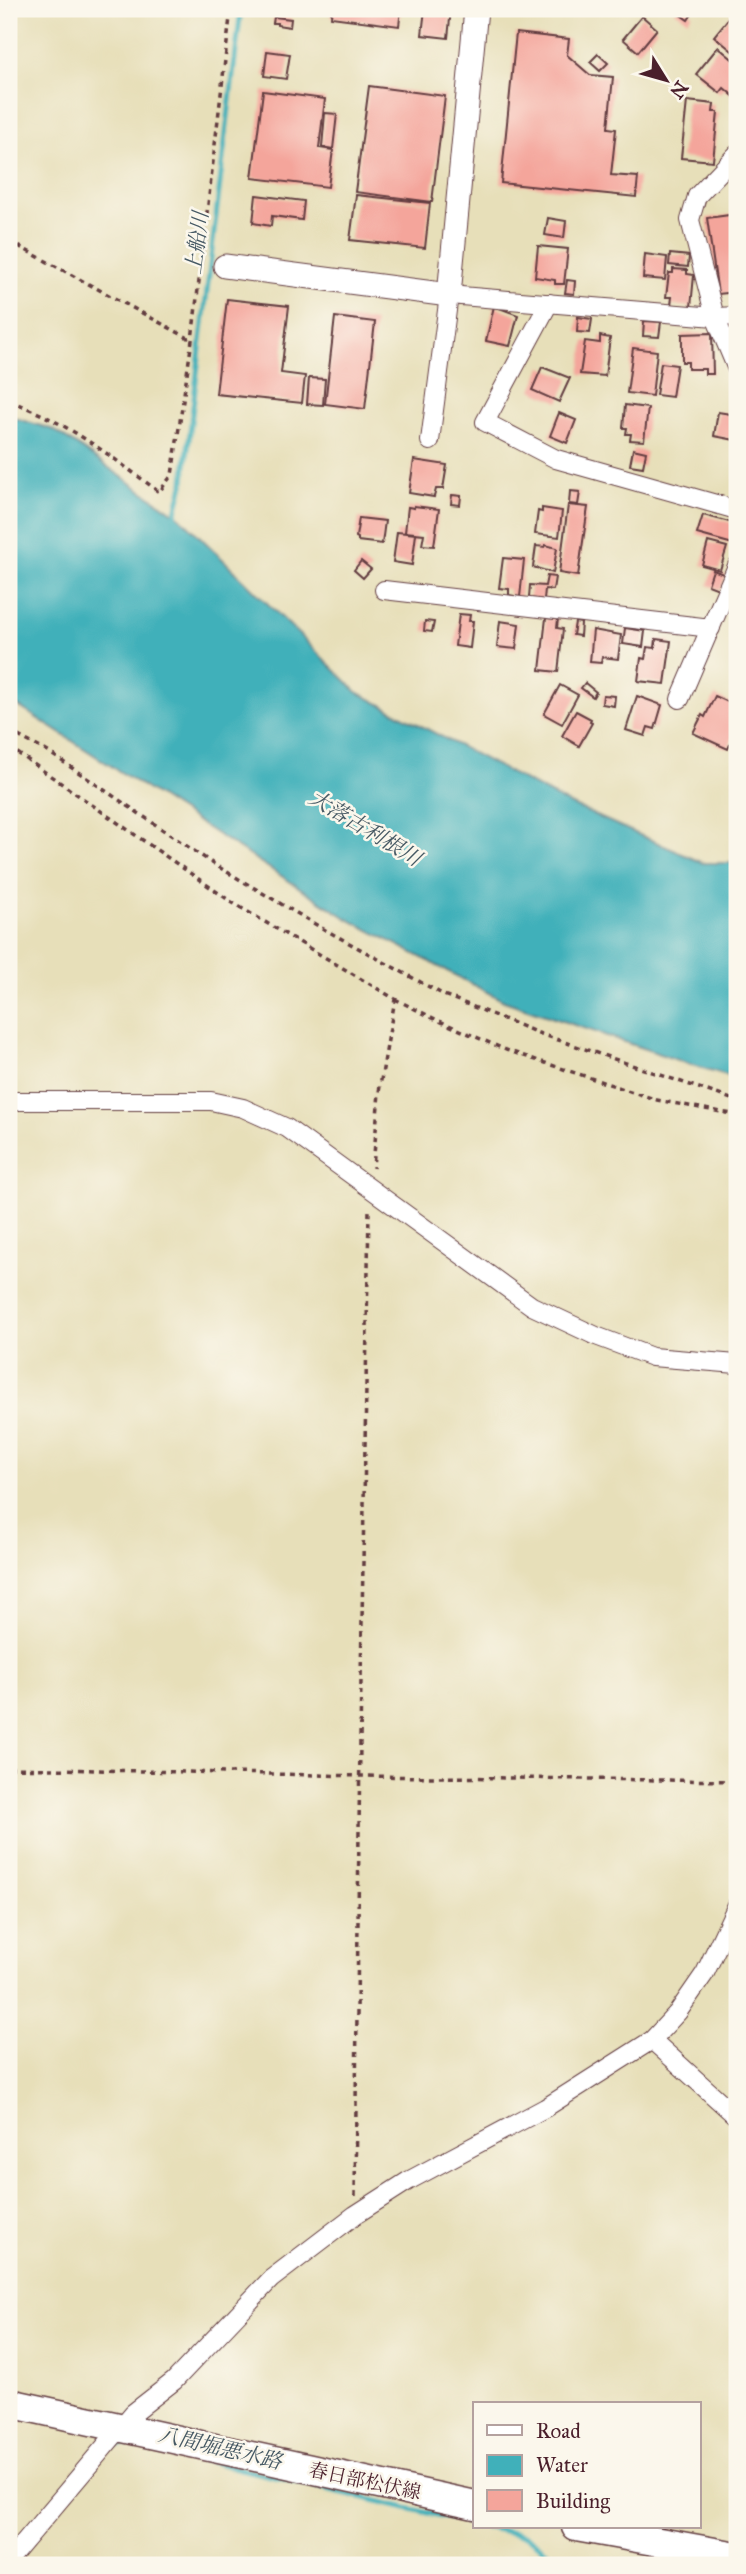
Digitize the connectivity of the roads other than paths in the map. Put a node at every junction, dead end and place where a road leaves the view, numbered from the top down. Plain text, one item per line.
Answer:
1 (476, 9) edge
2 (737, 154) edge
3 (225, 266) dead end
4 (449, 295) junction
5 (549, 303) junction
6 (737, 316) edge
7 (715, 317) junction
8 (737, 369) edge
9 (430, 441) dead end
10 (737, 510) edge
11 (737, 566) edge
12 (384, 590) dead end
13 (711, 628) junction
14 (680, 699) dead end
15 (9, 1101) edge
16 (737, 1364) edge
17 (737, 1905) edge
18 (652, 2040) junction
19 (737, 2117) edge
20 (9, 2403) edge
21 (121, 2427) junction
22 (473, 2505) edge
23 (582, 2528) edge
24 (737, 2556) edge
25 (9, 2560) edge

1 - 4 street
2 - 7 street
3 - 4 street
4 - 5 street
4 - 9 street
5 - 7 street
5 - 10 street
6 - 7 street
7 - 8 street
11 - 13 street
12 - 13 street
13 - 14 street
15 - 16 street
17 - 18 street
18 - 19 street
18 - 21 street
20 - 21 main road, 春日部松伏線
21 - 22 main road, 春日部松伏線
21 - 25 street
23 - 24 main road

